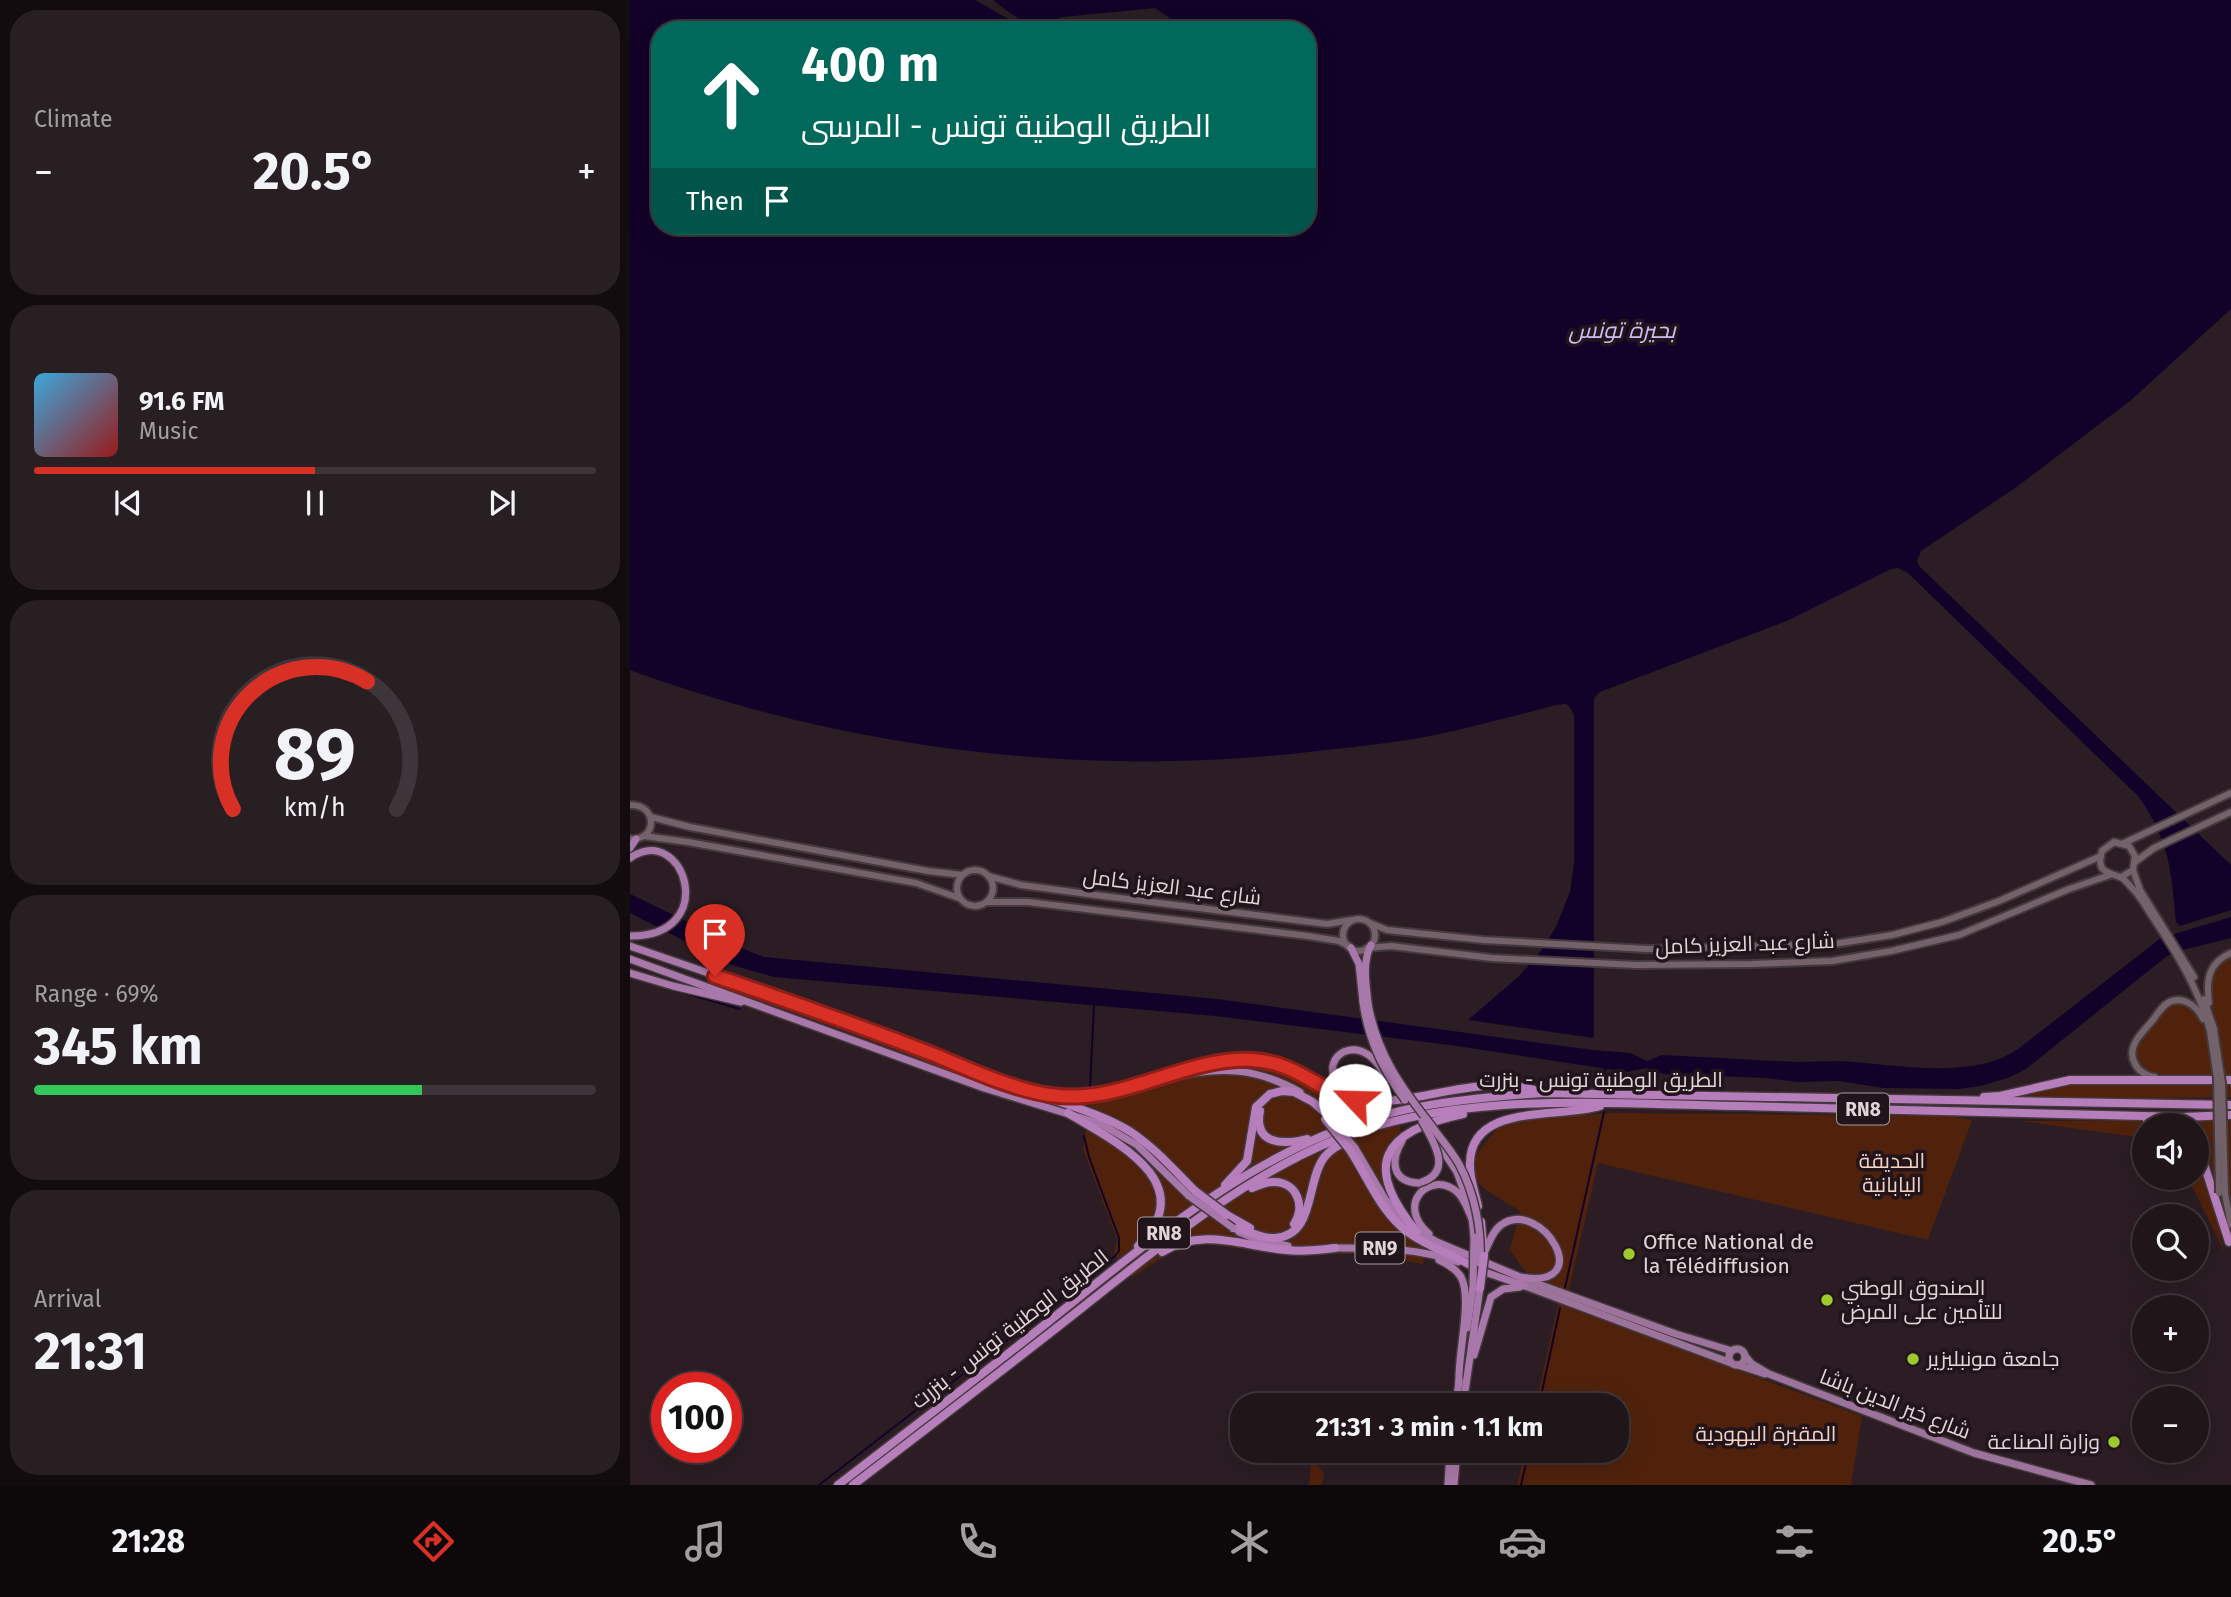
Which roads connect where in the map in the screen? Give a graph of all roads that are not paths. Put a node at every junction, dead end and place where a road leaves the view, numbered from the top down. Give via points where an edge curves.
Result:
1 (2231, 793) edge
2 (630, 805) edge
3 (2231, 812) edge
4 (651, 817) junction
5 (637, 838) edge
6 (2124, 843) junction
7 (630, 848) edge
8 (2101, 856) junction
9 (630, 858) edge
10 (2136, 862) junction
11 (2133, 870) junction
12 (962, 875) junction
13 (2110, 875) junction
14 (988, 876) junction
15 (2121, 877) junction
16 (959, 898) junction
17 (987, 902) junction
18 (1352, 920) junction
19 (1370, 923) junction
20 (2160, 925) junction
21 (630, 936) edge
22 (630, 946) edge
23 (1350, 947) junction
24 (1369, 947) junction
25 (2231, 953) edge
26 (630, 958) edge
27 (2184, 962) junction
28 (630, 973) edge
29 (1365, 1002) junction
30 (761, 1006) junction
31 (2209, 1012) junction
32 (2211, 1029) junction
33 (2181, 1079) junction
34 (2231, 1080) edge
35 (1020, 1087) junction
36 (1130, 1088) junction
37 (1543, 1093) junction
38 (1400, 1094) junction
39 (1355, 1100) junction
40 (1951, 1101) junction
41 (1606, 1104) junction
42 (2231, 1105) edge
43 (1495, 1107) junction
44 (1068, 1113) junction
45 (2120, 1115) junction
46 (2231, 1115) edge
47 (2132, 1117) edge
48 (1327, 1118) junction
49 (1420, 1125) junction
50 (1373, 1128) junction
51 (1324, 1135) junction
52 (1353, 1149) junction
53 (2209, 1180) edge
54 (1192, 1193) junction
55 (2222, 1194) junction
56 (1216, 1195) junction
57 (1230, 1198) junction
58 (1473, 1221) junction
59 (2231, 1225) edge
60 (1233, 1228) junction
61 (1418, 1232) junction
62 (1437, 1242) junction
63 (2230, 1246) edge
64 (1335, 1248) junction
65 (1394, 1249) junction
66 (1484, 1255) junction
67 (1118, 1266) junction
68 (1477, 1269) junction
69 (1126, 1273) junction
70 (1520, 1277) junction
71 (1525, 1286) junction
72 (1477, 1288) junction
73 (1732, 1351) junction
74 (1745, 1356) junction
75 (1735, 1364) junction
76 (1469, 1367) junction
77 (1769, 1374) junction
78 (1459, 1384) junction
79 (1457, 1393) edge
80 (1465, 1393) edge
81 (1451, 1463) edge
82 (1454, 1463) edge
83 (1452, 1469) junction
84 (838, 1485) edge
85 (853, 1485) edge
86 (1447, 1485) edge
87 (1455, 1485) edge
88 (2091, 1485) edge

1 - 6 main road
2 - 4 main road, شارع عبد العزيز كامل via 644,808
3 - 10 main road via 2154,848
4 - 5 main road via 651,826
4 - 12 main road, شارع عبد العزيز كامل
5 - 7 highway
5 - 16 main road, شارع عبد العزيز كامل via 688,842 906,882
6 - 8 main road via 2109,844
6 - 10 main road via 2133,850
8 - 13 main road via 2102,867
8 - 19 main road, شارع عبد العزيز كامل via 1972,911 1892,935 1804,946 1602,947 1387,930
9 - 21 highway via 653,851 674,860 686,885 684,905 674,922 653,935
10 - 11 main road
11 - 15 main road
11 - 20 main road
12 - 14 main road, شارع عبد العزيز كامل via 973,870
12 - 16 main road via 956,886
13 - 15 main road
13 - 24 main road, شارع عبد العزيز كامل via 1959,935 1866,956 1812,962 1600,963
14 - 17 main road via 993,892
14 - 18 main road, شارع عبد العزيز كامل via 1021,885 1327,924
15 - 20 main road
16 - 17 main road, شارع عبد العزيز كامل via 972,906
17 - 23 main road, شارع عبد العزيز كامل via 1028,902 1281,933 1339,941
18 - 19 main road
18 - 23 main road via 1343,932
19 - 24 main road via 1375,936
20 - 27 main road
22 - 35 highway, RN9
23 - 24 main road
23 - 29 highway via 1359,964
24 - 29 highway
25 - 31 main road via 2210,972
26 - 30 highway, RN9
27 - 31 main road
27 - 32 main road
28 - 30 highway
29 - 38 highway, bridge via 1377,1055
29 - 72 highway, bridge via 1388,1065 1465,1175 1479,1229
30 - 44 highway, RN9 via 984,1088
31 - 32 main road
32 - 33 main road via 2191,1004 2172,1001 2135,1042 2133,1059 2139,1070 2151,1077
32 - 55 main road, bridge
33 - 34 highway
33 - 40 highway via 2070,1080 2000,1096
35 - 36 highway, RN9 via 1071,1097
35 - 54 highway, RN9 via 1093,1113 1130,1132 1156,1152
36 - 39 highway via 1207,1064 1253,1060 1292,1068
36 - 48 highway, RN9 via 1203,1071 1248,1072 1302,1093
37 - 39 highway via 1508,1086
37 - 40 highway, الطريق الوطنية تونس - بنزرت / RN8
37 - 51 highway, الطريق الوطنية تونس - بنزرت / RN8 via 1429,1104
38 - 39 highway, bridge via 1373,1059 1350,1050 1337,1058 1332,1072 1339,1088
38 - 49 highway, bridge
40 - 42 highway, الطريق الوطنية تونس - بنزرت / RN8
41 - 43 highway, الطريق الوطنية تونس - بنزرت / RN8
41 - 45 highway, الطريق الوطنية تونس - بنزرت / RN8
41 - 66 highway via 1507,1119 1479,1136 1469,1165
43 - 49 highway
43 - 50 highway, الطريق الوطنية تونس - بنزرت / RN8 via 1430,1114
44 - 54 highway, RN9 via 1108,1127 1137,1145
44 - 67 highway, RN9 via 1131,1151 1157,1185 1161,1202 1157,1221
45 - 46 highway, الطريق الوطنية تونس - بنزرت / RN8
45 - 47 highway
48 - 51 highway, RN9 via 1302,1100 1282,1095 1265,1103 1259,1113 1262,1131 1278,1143
48 - 52 highway, RN9, bridge
48 - 56 highway, RN9 via 1294,1092 1275,1091 1264,1097 1256,1107 1247,1161
49 - 49 highway, bridge via 1437,1150 1439,1165 1432,1177 1419,1182 1406,1180 1394,1163 1402,1142
49 - 58 highway, bridge via 1457,1172
49 - 61 highway via 1391,1150 1385,1176 1392,1199
50 - 57 highway, الطريق الوطنية تونس - بنزرت / RN8 via 1337,1139
50 - 60 highway, RN9 via 1322,1160 1304,1217 1290,1233 1272,1238
51 - 56 highway, الطريق الوطنية تونس - بنزرت / RN8
52 - 61 highway, RN9 via 1392,1210
52 - 68 highway, RN9 via 1396,1223
53 - 63 highway
54 - 57 highway, RN9, bridge via 1227,1215 1273,1234 1290,1227 1300,1213 1295,1192 1279,1182
54 - 60 highway, RN9, bridge
55 - 59 main road
55 - 63 main road
56 - 67 highway, الطريق الوطنية تونس - بنزرت / RN8
57 - 69 highway, الطريق الوطنية تونس - بنزرت / RN8
58 - 62 highway via 1462,1198 1450,1187 1437,1185 1422,1192 1414,1205 1415,1218
58 - 72 highway, bridge
60 - 64 highway, RN9 via 1269,1243
61 - 62 highway, RN9
62 - 70 highway, RN9
64 - 65 highway, RN9
64 - 69 highway via 1286,1250 1202,1238 1181,1242
65 - 68 highway, RN9 via 1436,1255
65 - 78 highway via 1444,1262 1463,1281
66 - 70 highway via 1502,1224 1520,1220 1537,1227 1555,1243 1560,1260 1547,1277
66 - 72 highway, bridge
67 - 84 highway, الطريق الوطنية تونس - بنزرت / RN8
68 - 71 highway, RN9
69 - 85 highway, الطريق الوطنية تونس - بنزرت / RN8
70 - 73 main road
71 - 75 main road, شارع خير الدين باشا
71 - 76 highway via 1503,1289 1491,1297
72 - 76 highway
72 - 78 highway
73 - 74 main road via 1740,1350
73 - 75 main road via 1729,1356
74 - 75 main road
74 - 77 main road, شارع خير الدين باشا
75 - 77 main road, شارع خير الدين باشا
76 - 80 highway
77 - 88 main road, شارع خير الدين باشا via 1975,1453
78 - 79 highway
81 - 83 highway
82 - 83 highway
83 - 86 highway
83 - 87 highway

